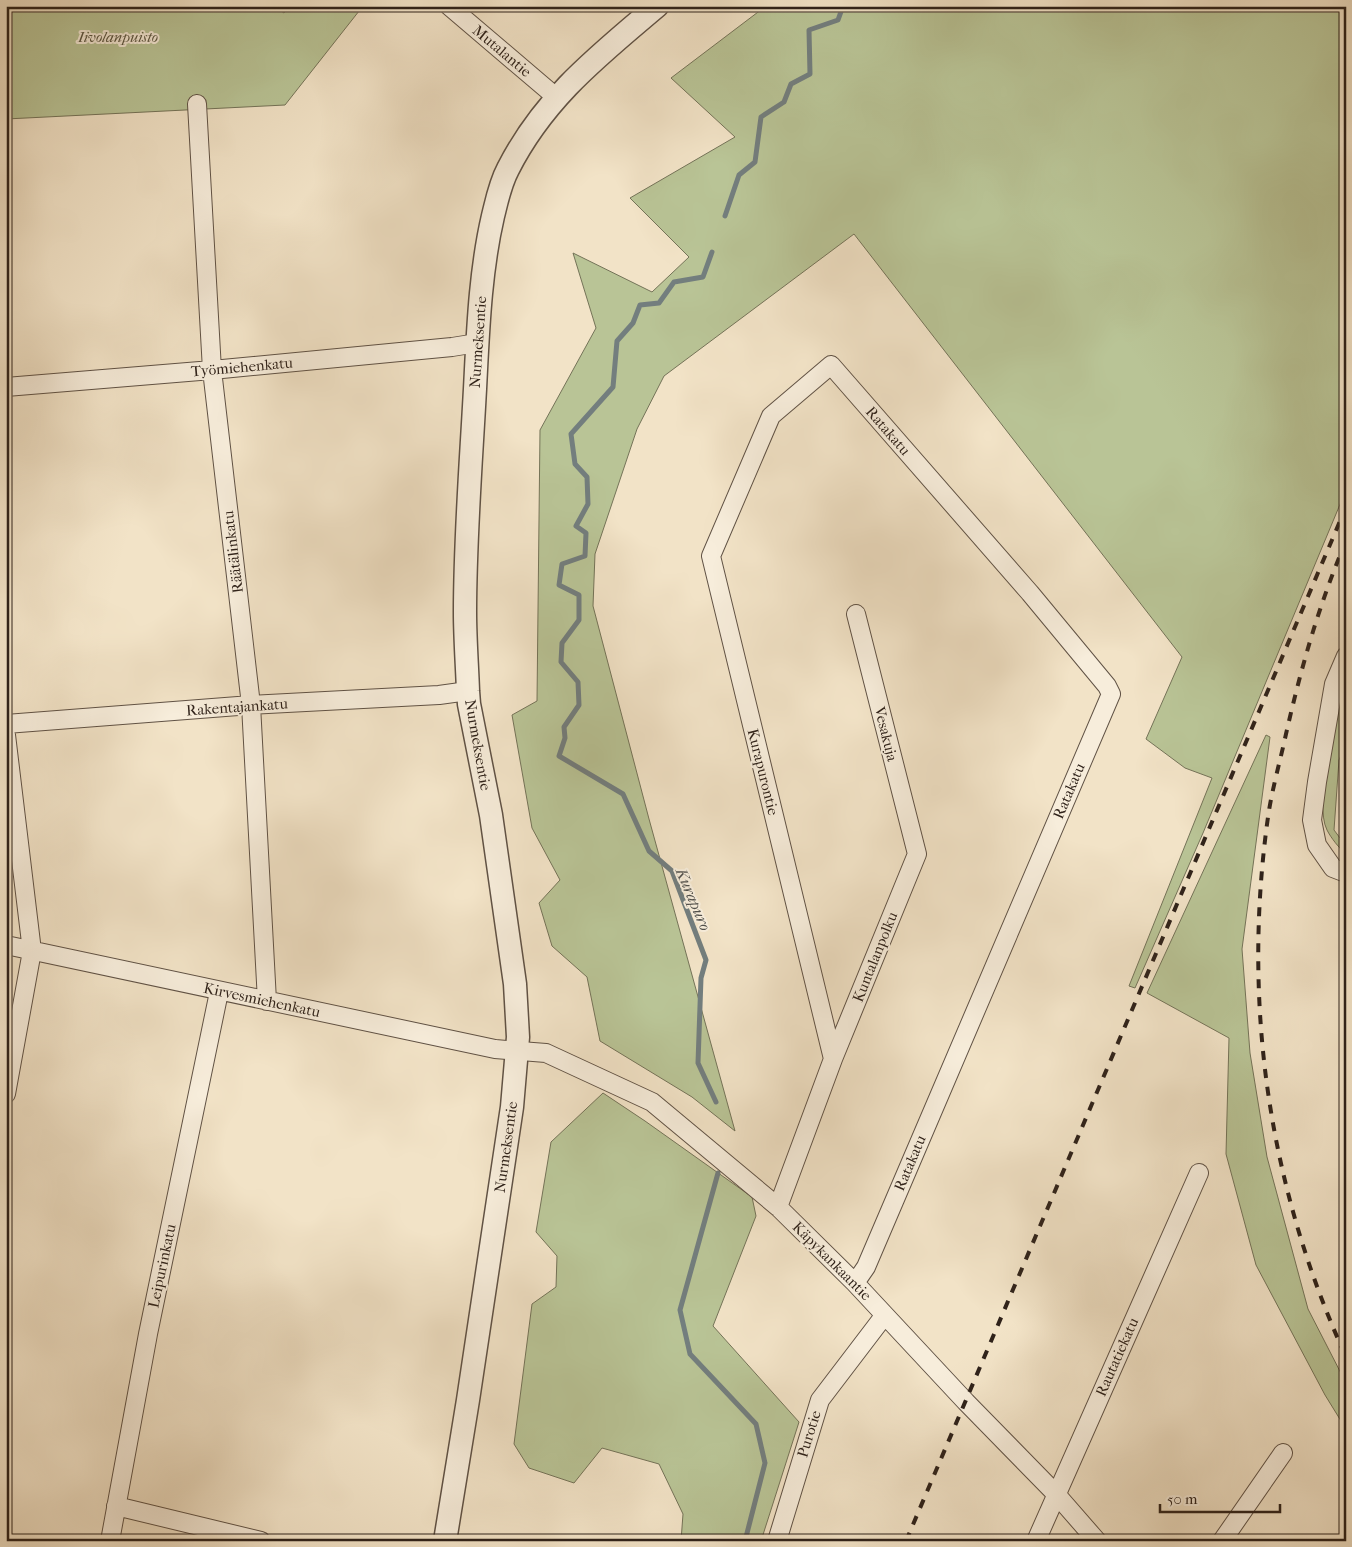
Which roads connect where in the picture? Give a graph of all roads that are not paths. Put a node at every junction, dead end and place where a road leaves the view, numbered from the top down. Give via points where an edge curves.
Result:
1 (449, 6) edge
2 (657, 6) edge
3 (556, 97) junction
4 (197, 104) dead end
5 (476, 343) junction
6 (831, 365) joint
7 (212, 370) junction
8 (6, 387) edge
9 (856, 614) dead end
10 (1346, 656) edge
11 (468, 691) junction
12 (251, 705) junction
13 (6, 724) edge
14 (6, 735) edge
15 (917, 854) joint
16 (1346, 873) edge
17 (6, 945) edge
18 (32, 951) junction
19 (219, 992) junction
20 (267, 1001) junction
21 (517, 1052) junction
22 (833, 1059) junction
23 (6, 1094) edge
24 (1199, 1173) dead end
25 (778, 1207) junction
26 (855, 1283) junction
27 (884, 1316) junction
28 (1283, 1453) dead end
29 (1056, 1494) junction
30 (116, 1506) junction
31 (110, 1541) edge
32 (261, 1541) edge
33 (445, 1541) edge
34 (777, 1541) edge
35 (1036, 1541) edge
36 (1098, 1541) edge
37 (1222, 1541) edge

1 - 3 street, Mutalantie
2 - 3 street, Nurmeksentie
3 - 5 street, Nurmeksentie via 522,144 499,193 486,246
4 - 7 street, Räätälinkatu
5 - 7 street, Työmiehenkatu
5 - 11 street, Nurmeksentie via 465,612
6 - 22 street, Kurapurontie via 771,416 711,556
6 - 26 street, Ratakatu via 1030,593 1111,694 866,1267
7 - 8 street, Työmiehenkatu
7 - 12 street, Räätälinkatu
9 - 15 street, Vesakuja
10 - 16 street via 1334,684 1312,820 1317,845 1333,868
11 - 12 street, Rakentajankatu
11 - 21 street, Nurmeksentie via 491,815 515,984
12 - 13 street, Rakentajankatu
12 - 20 street, Räätälinkatu
14 - 18 street
15 - 22 street, Kuntalanpolku
17 - 18 street, Kirvesmiehenkatu
18 - 19 street, Kirvesmiehenkatu
18 - 23 street
19 - 20 street, Kirvesmiehenkatu
19 - 30 street, Leipurinkatu
20 - 21 street, Kirvesmiehenkatu
21 - 25 street, Käpykankaantie via 546,1053 652,1102
21 - 33 street, Nurmeksentie via 501,1184
22 - 25 street
24 - 29 street, Rautatiekatu
25 - 26 street, Käpykankaantie
26 - 27 street, Käpykankaantie
27 - 29 street, Käpykankaantie
27 - 34 street, Purotie via 820,1400
28 - 37 street
29 - 35 street, Rautatiekatu
29 - 36 street, Käpykankaantie
30 - 31 street, Leipurinkatu
30 - 32 street

